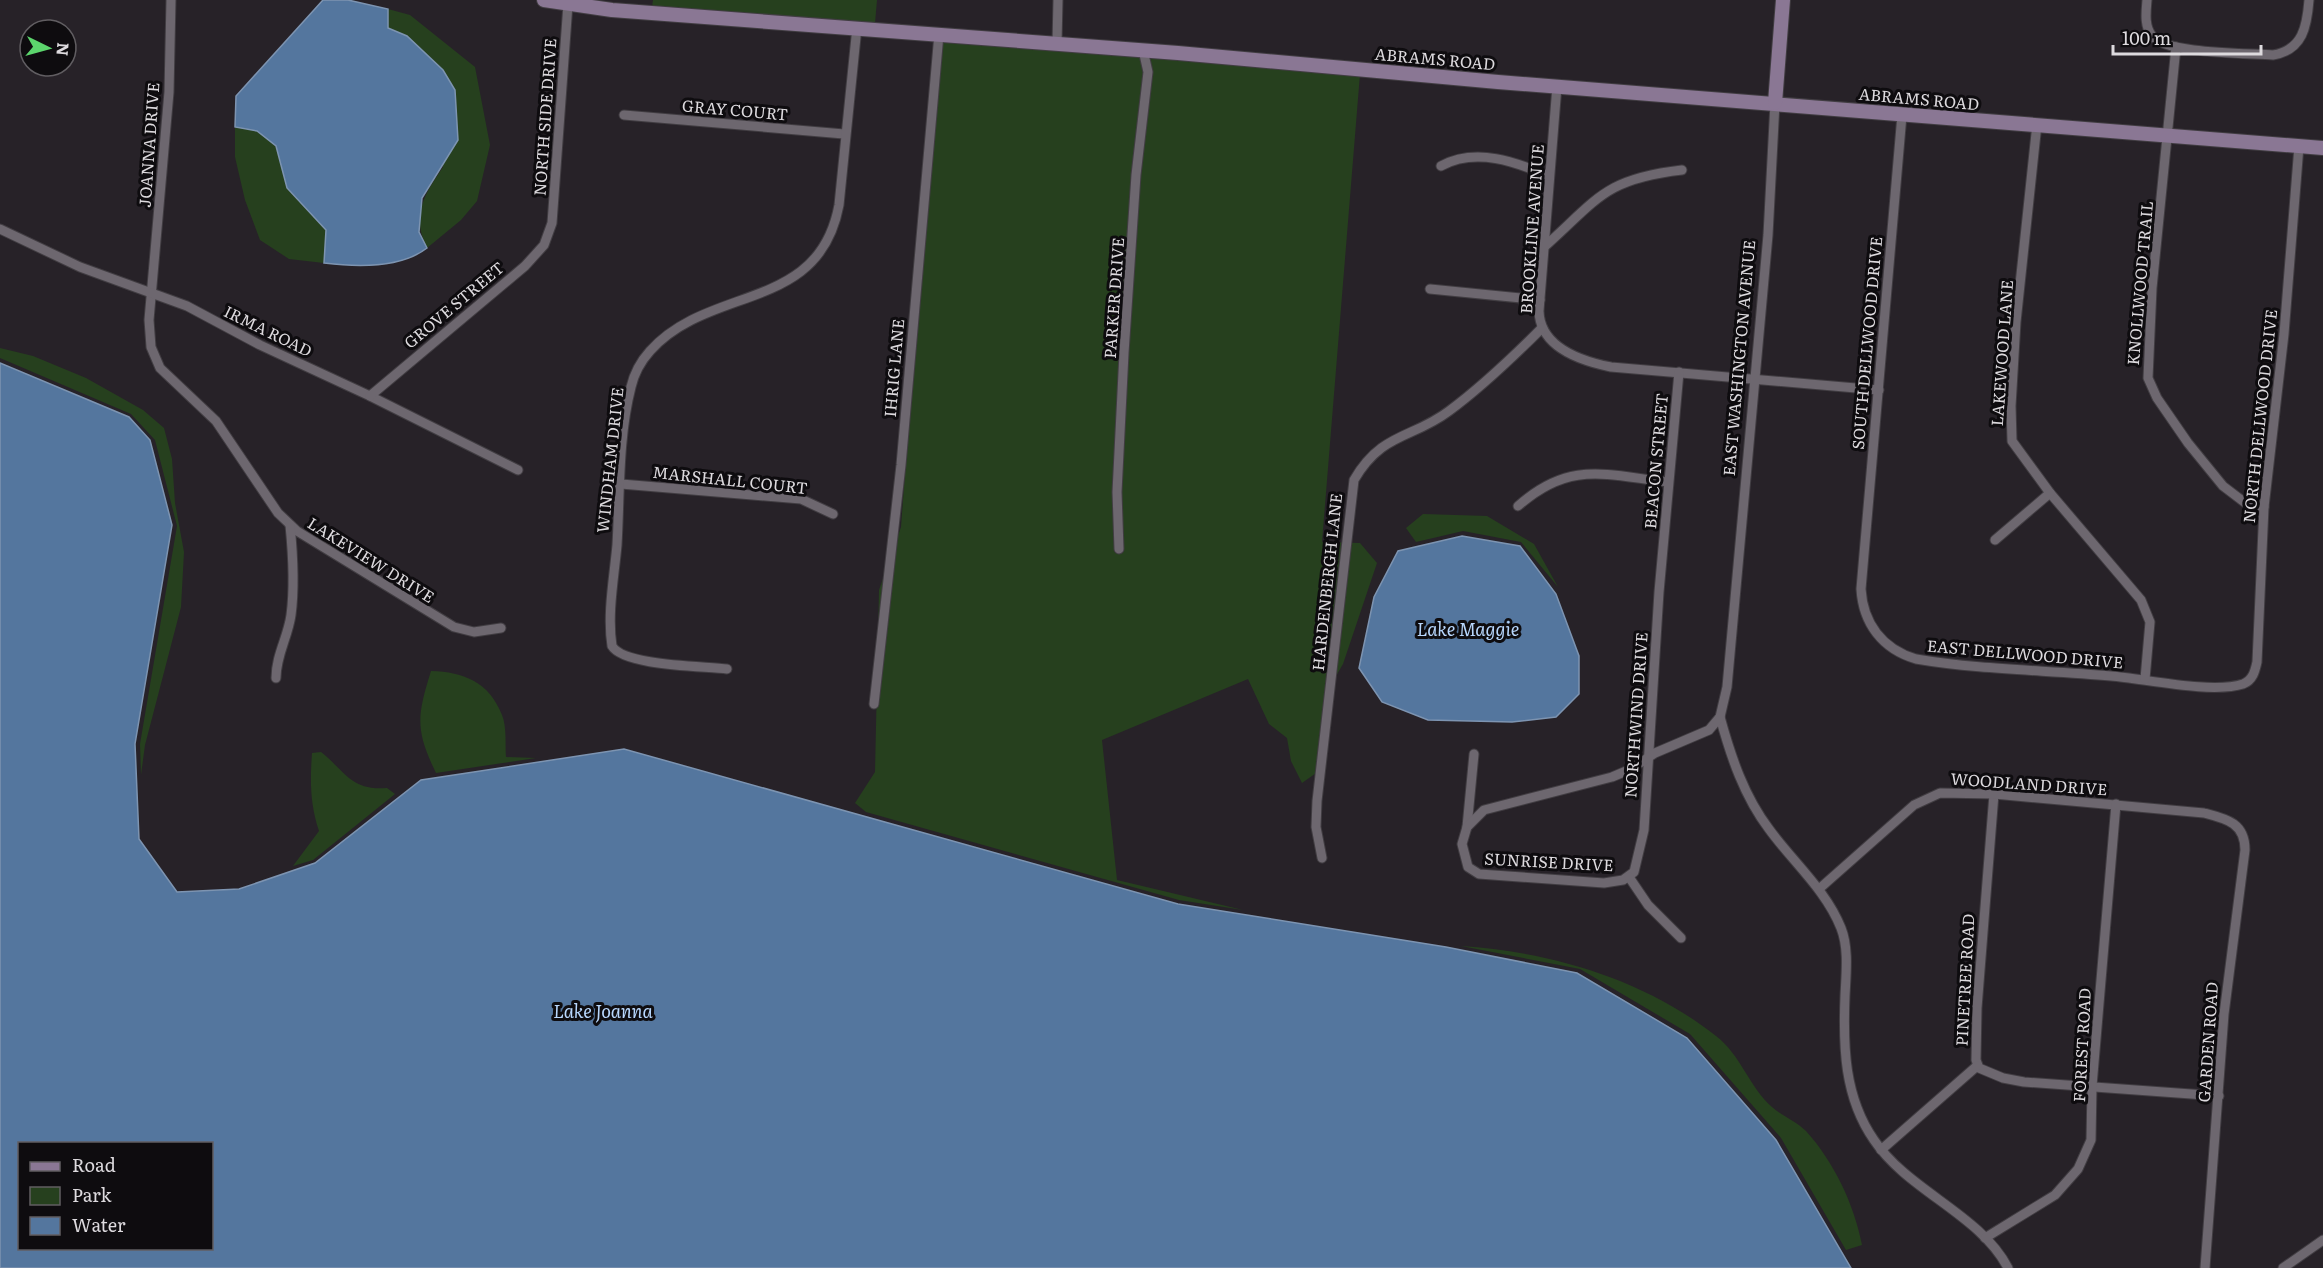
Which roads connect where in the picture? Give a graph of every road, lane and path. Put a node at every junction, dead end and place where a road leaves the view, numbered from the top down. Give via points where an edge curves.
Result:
1 (171, 0) edge
2 (544, 0) edge
3 (1058, 0) edge
4 (1783, 0) edge
5 (2147, 0) edge
6 (2309, 0) edge
7 (568, 4) junction
8 (857, 27) junction
9 (939, 34) junction
10 (1057, 43) junction
11 (2176, 47) junction
12 (1143, 50) junction
13 (1557, 86) junction
14 (1775, 103) junction
15 (1902, 115) junction
16 (624, 116) dead end
17 (2037, 124) junction
18 (844, 134) junction
19 (2167, 135) junction
20 (2299, 147) junction
21 (2323, 148) edge
22 (1441, 166) dead end
23 (1682, 170) dead end
24 (1549, 176) junction
25 (0, 229) edge
26 (550, 232) joint
27 (1543, 248) junction
28 (1430, 289) dead end
29 (153, 293) junction
30 (1540, 300) junction
31 (1542, 328) junction
32 (1678, 372) junction
33 (1755, 379) junction
34 (1879, 390) junction
35 (370, 396) junction
36 (518, 470) dead end
37 (1668, 482) junction
38 (621, 484) junction
39 (2050, 493) junction
40 (1518, 506) dead end
41 (2264, 507) junction
42 (833, 514) dead end
43 (290, 525) junction
44 (1995, 540) dead end
45 (1119, 549) dead end
46 (1663, 552) joint
47 (1863, 573) joint
48 (501, 628) dead end
49 (727, 669) dead end
50 (276, 678) dead end
51 (2145, 680) junction
52 (2244, 684) joint
53 (874, 704) dead end
54 (1720, 717) junction
55 (1473, 754) dead end
56 (1647, 757) junction
57 (1994, 794) junction
58 (2116, 804) junction
59 (2234, 823) joint
60 (1467, 827) junction
61 (1322, 858) dead end
62 (1629, 877) junction
63 (1819, 889) junction
64 (1681, 938) dead end
65 (1977, 1066) junction
66 (2092, 1086) junction
67 (2219, 1096) junction
68 (1881, 1150) junction
69 (1985, 1238) junction
70 (2323, 1240) edge
71 (2008, 1268) edge
72 (2205, 1268) edge
73 (2283, 1268) edge

1 - 29 street, JOANNA DRIVE via 169,92
2 - 7 street, ABRAMS ROAD
3 - 10 street
4 - 14 street, EAST WASHINGTON AVENUE
5 - 11 street via 2150,34
6 - 11 street via 2302,38 2282,54
7 - 8 street, ABRAMS ROAD
7 - 26 street, NORTH SIDE DRIVE
8 - 9 street, ABRAMS ROAD
8 - 18 street, WINDHAM DRIVE
9 - 10 street, ABRAMS ROAD
9 - 53 street, IHRIG LANE via 901,465
10 - 12 street, ABRAMS ROAD
11 - 19 street, KNOLLWOOD TRAIL
12 - 13 street, ABRAMS ROAD
12 - 45 street, PARKER DRIVE via 1148,72 1136,175 1119,438
13 - 14 street, ABRAMS ROAD
13 - 24 street, BROOKLINE AVENUE
14 - 15 street, ABRAMS ROAD
14 - 33 street, EAST WASHINGTON AVENUE
15 - 17 street, ABRAMS ROAD
15 - 34 street, SOUTH DELLWOOD DRIVE
16 - 18 street, GRAY COURT
17 - 19 street, ABRAMS ROAD
17 - 39 street, LAKEWOOD LANE via 2016,322 2011,431 2016,448
18 - 38 street, WINDHAM DRIVE via 836,222 814,261 788,282 674,330 642,361 629,394
19 - 20 street, ABRAMS ROAD
19 - 41 street, KNOLLWOOD TRAIL via 2152,288 2148,378 2188,443 2223,486 2244,502
20 - 21 street, ABRAMS ROAD
20 - 41 street, NORTH DELLWOOD DRIVE via 2284,334
22 - 24 street via 1455,159 1481,157
23 - 27 street via 1617,184 1595,198
24 - 27 street, BROOKLINE AVENUE
25 - 29 street, IRMA ROAD via 80,267
26 - 35 street, GROVE STREET via 525,266
27 - 30 street, BROOKLINE AVENUE
28 - 30 street
29 - 35 street, IRMA ROAD
29 - 43 street, LAKEVIEW DRIVE via 149,335 160,368 216,421 268,500
30 - 31 street, BROOKLINE AVENUE
31 - 32 street, BROOKLINE AVENUE via 1564,350 1592,363
31 - 61 street, HARDENBERGH LANE via 1449,411 1378,449 1354,480 1319,777 1316,827
32 - 33 street, BROOKLINE AVENUE
32 - 37 street, BEACON STREET
33 - 34 street, BROOKLINE AVENUE
33 - 54 street, EAST WASHINGTON AVENUE via 1727,687
34 - 47 street, SOUTH DELLWOOD DRIVE
35 - 36 street, IRMA ROAD
37 - 40 street via 1577,475 1548,483
37 - 46 street, BEACON STREET
38 - 42 street, MARSHALL COURT via 801,499
38 - 49 street, WINDHAM DRIVE via 612,647 633,659
39 - 44 street
39 - 51 street, LAKEWOOD LANE via 2141,600 2150,622
41 - 52 street, NORTH DELLWOOD DRIVE via 2257,662 2252,678
43 - 48 street, LAKEVIEW DRIVE via 454,627 474,632
43 - 50 street via 292,614 277,658
46 - 56 street, NORTHWIND DRIVE
47 - 51 street, EAST DELLWOOD DRIVE via 1865,614 1881,640 1903,655 1947,664
51 - 52 street, EAST DELLWOOD DRIVE via 2215,687
54 - 56 street via 1709,730
54 - 63 street via 1736,769 1752,803 1786,853
55 - 60 street
56 - 60 street via 1612,777 1484,810
56 - 62 street, NORTHWIND DRIVE via 1643,837 1636,869
57 - 58 street, WOODLAND DRIVE
57 - 63 street, WOODLAND DRIVE via 1955,792 1930,796 1897,819
57 - 65 street, PINETREE ROAD via 1977,1008
58 - 59 street, WOODLAND DRIVE via 2204,813
58 - 66 street, FOREST ROAD
59 - 67 street, GARDEN ROAD via 2244,834 2245,850 2230,956
60 - 62 street, SUNRISE DRIVE via 1462,844 1464,859 1479,874 1604,883
62 - 64 street, SUNRISE DRIVE via 1648,904
63 - 68 street via 1840,927 1844,944 1844,1058 1848,1079 1865,1125
65 - 66 street, PINETREE ROAD via 2003,1078
65 - 68 street
66 - 67 street, PINETREE ROAD
66 - 69 street, FOREST ROAD via 2091,1140 2078,1169 2055,1195
67 - 72 street, GARDEN ROAD
68 - 69 street
69 - 71 street
70 - 73 street

